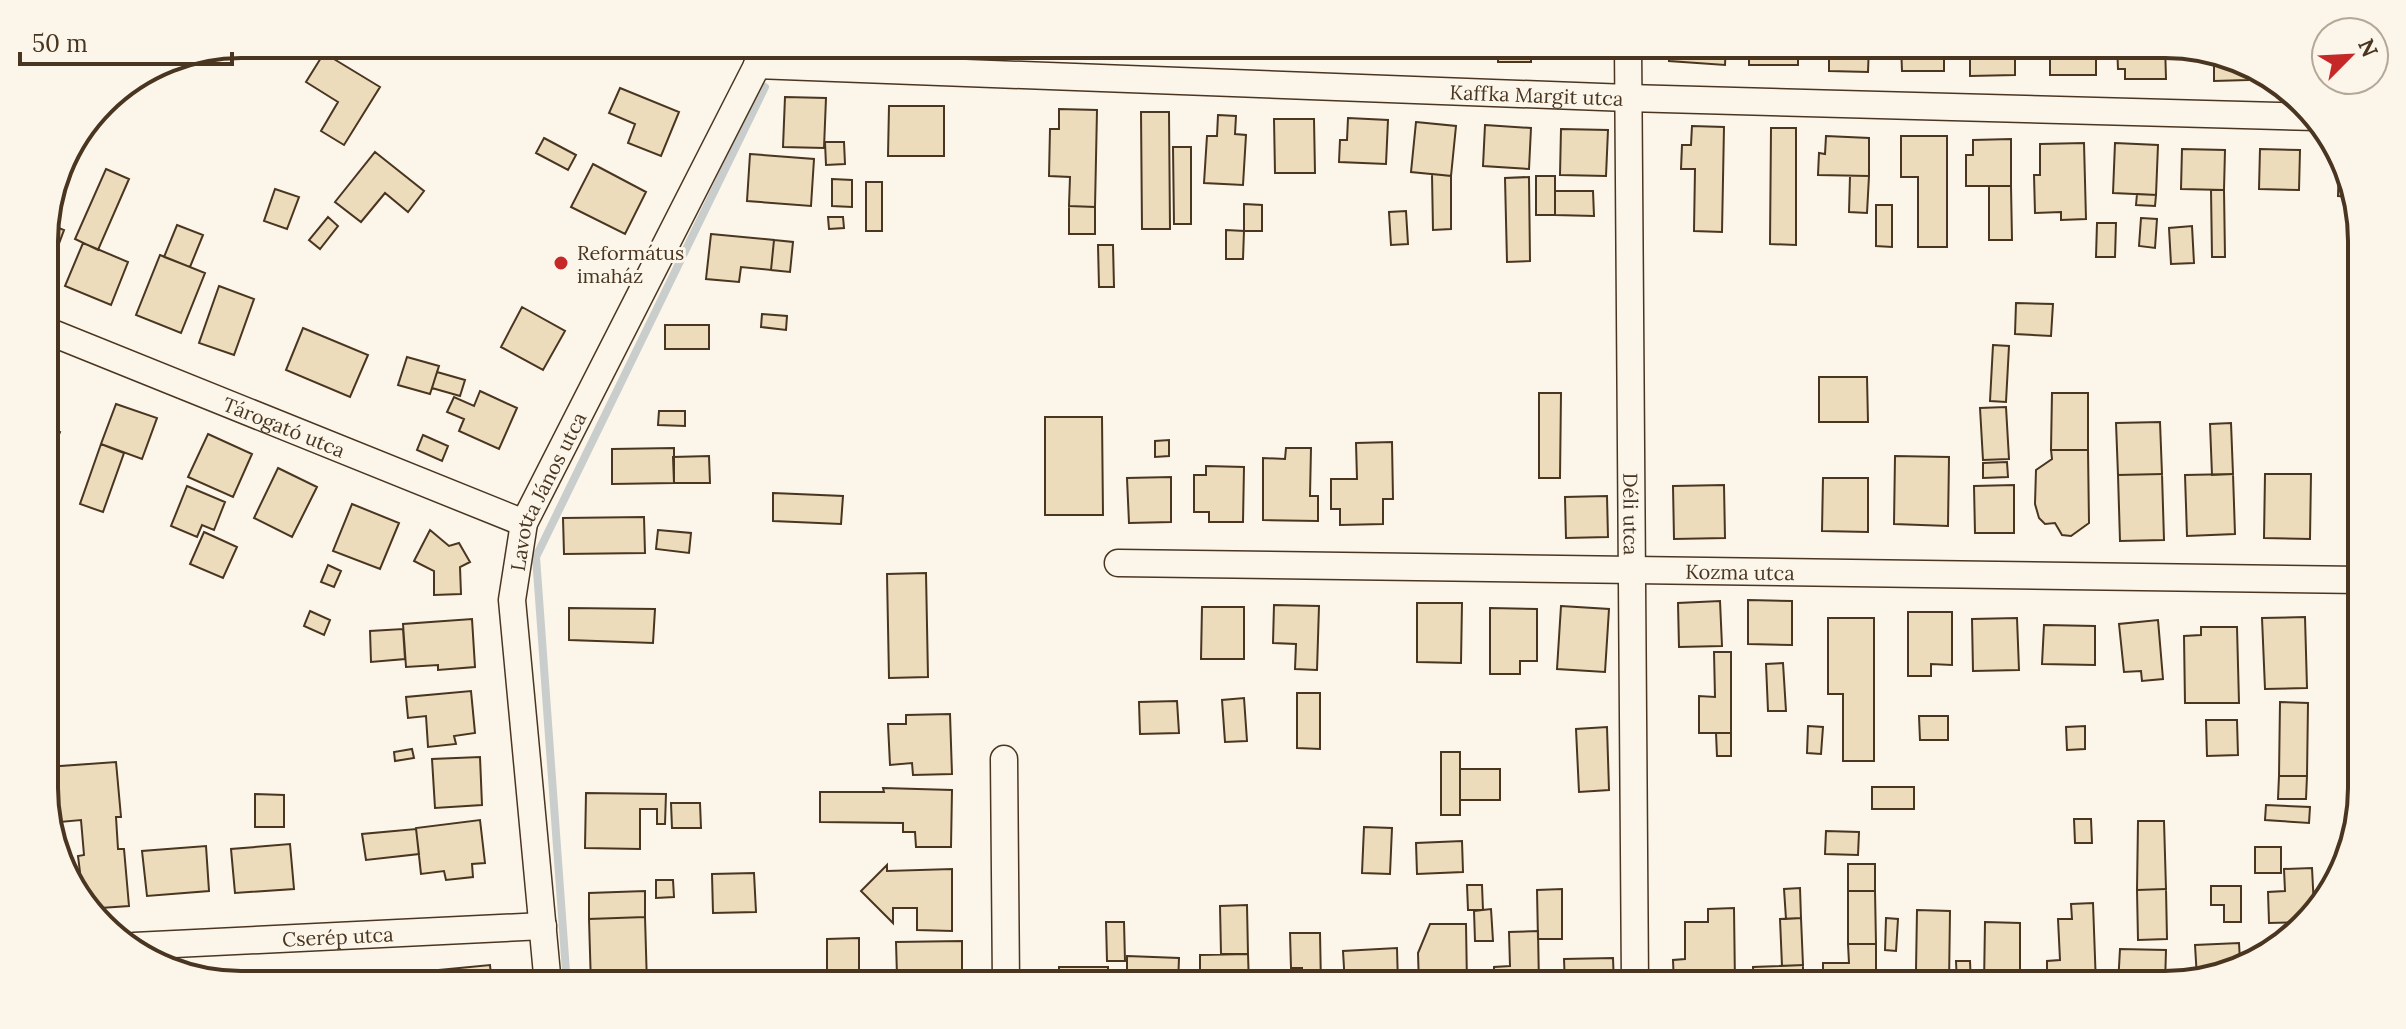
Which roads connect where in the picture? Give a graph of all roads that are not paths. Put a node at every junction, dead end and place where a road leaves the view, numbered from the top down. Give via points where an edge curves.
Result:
1 (761, 58) edge
2 (842, 58) edge
3 (1628, 58) edge
4 (1628, 98) junction
5 (2300, 117) edge
6 (58, 335) edge
7 (524, 523) junction
8 (1118, 563) dead end
9 (1632, 572) junction
10 (2348, 580) edge
11 (1004, 759) dead end
12 (543, 926) junction
13 (147, 945) edge
14 (547, 971) edge
15 (1006, 971) edge
16 (1635, 971) edge

1 - 7 street, Lavotta János utca
2 - 4 street, Kaffka Margit utca
3 - 4 street, Déli utca
4 - 5 street, Kaffka Margit utca
4 - 9 street, Déli utca
6 - 7 street, Tárogató utca
7 - 12 street, Lavotta János utca via 512,600
8 - 9 street, Kozma utca
9 - 10 street, Kozma utca
9 - 16 street, Déli utca
11 - 15 street
12 - 13 street, Cserép utca
12 - 14 street, Lavotta János utca

